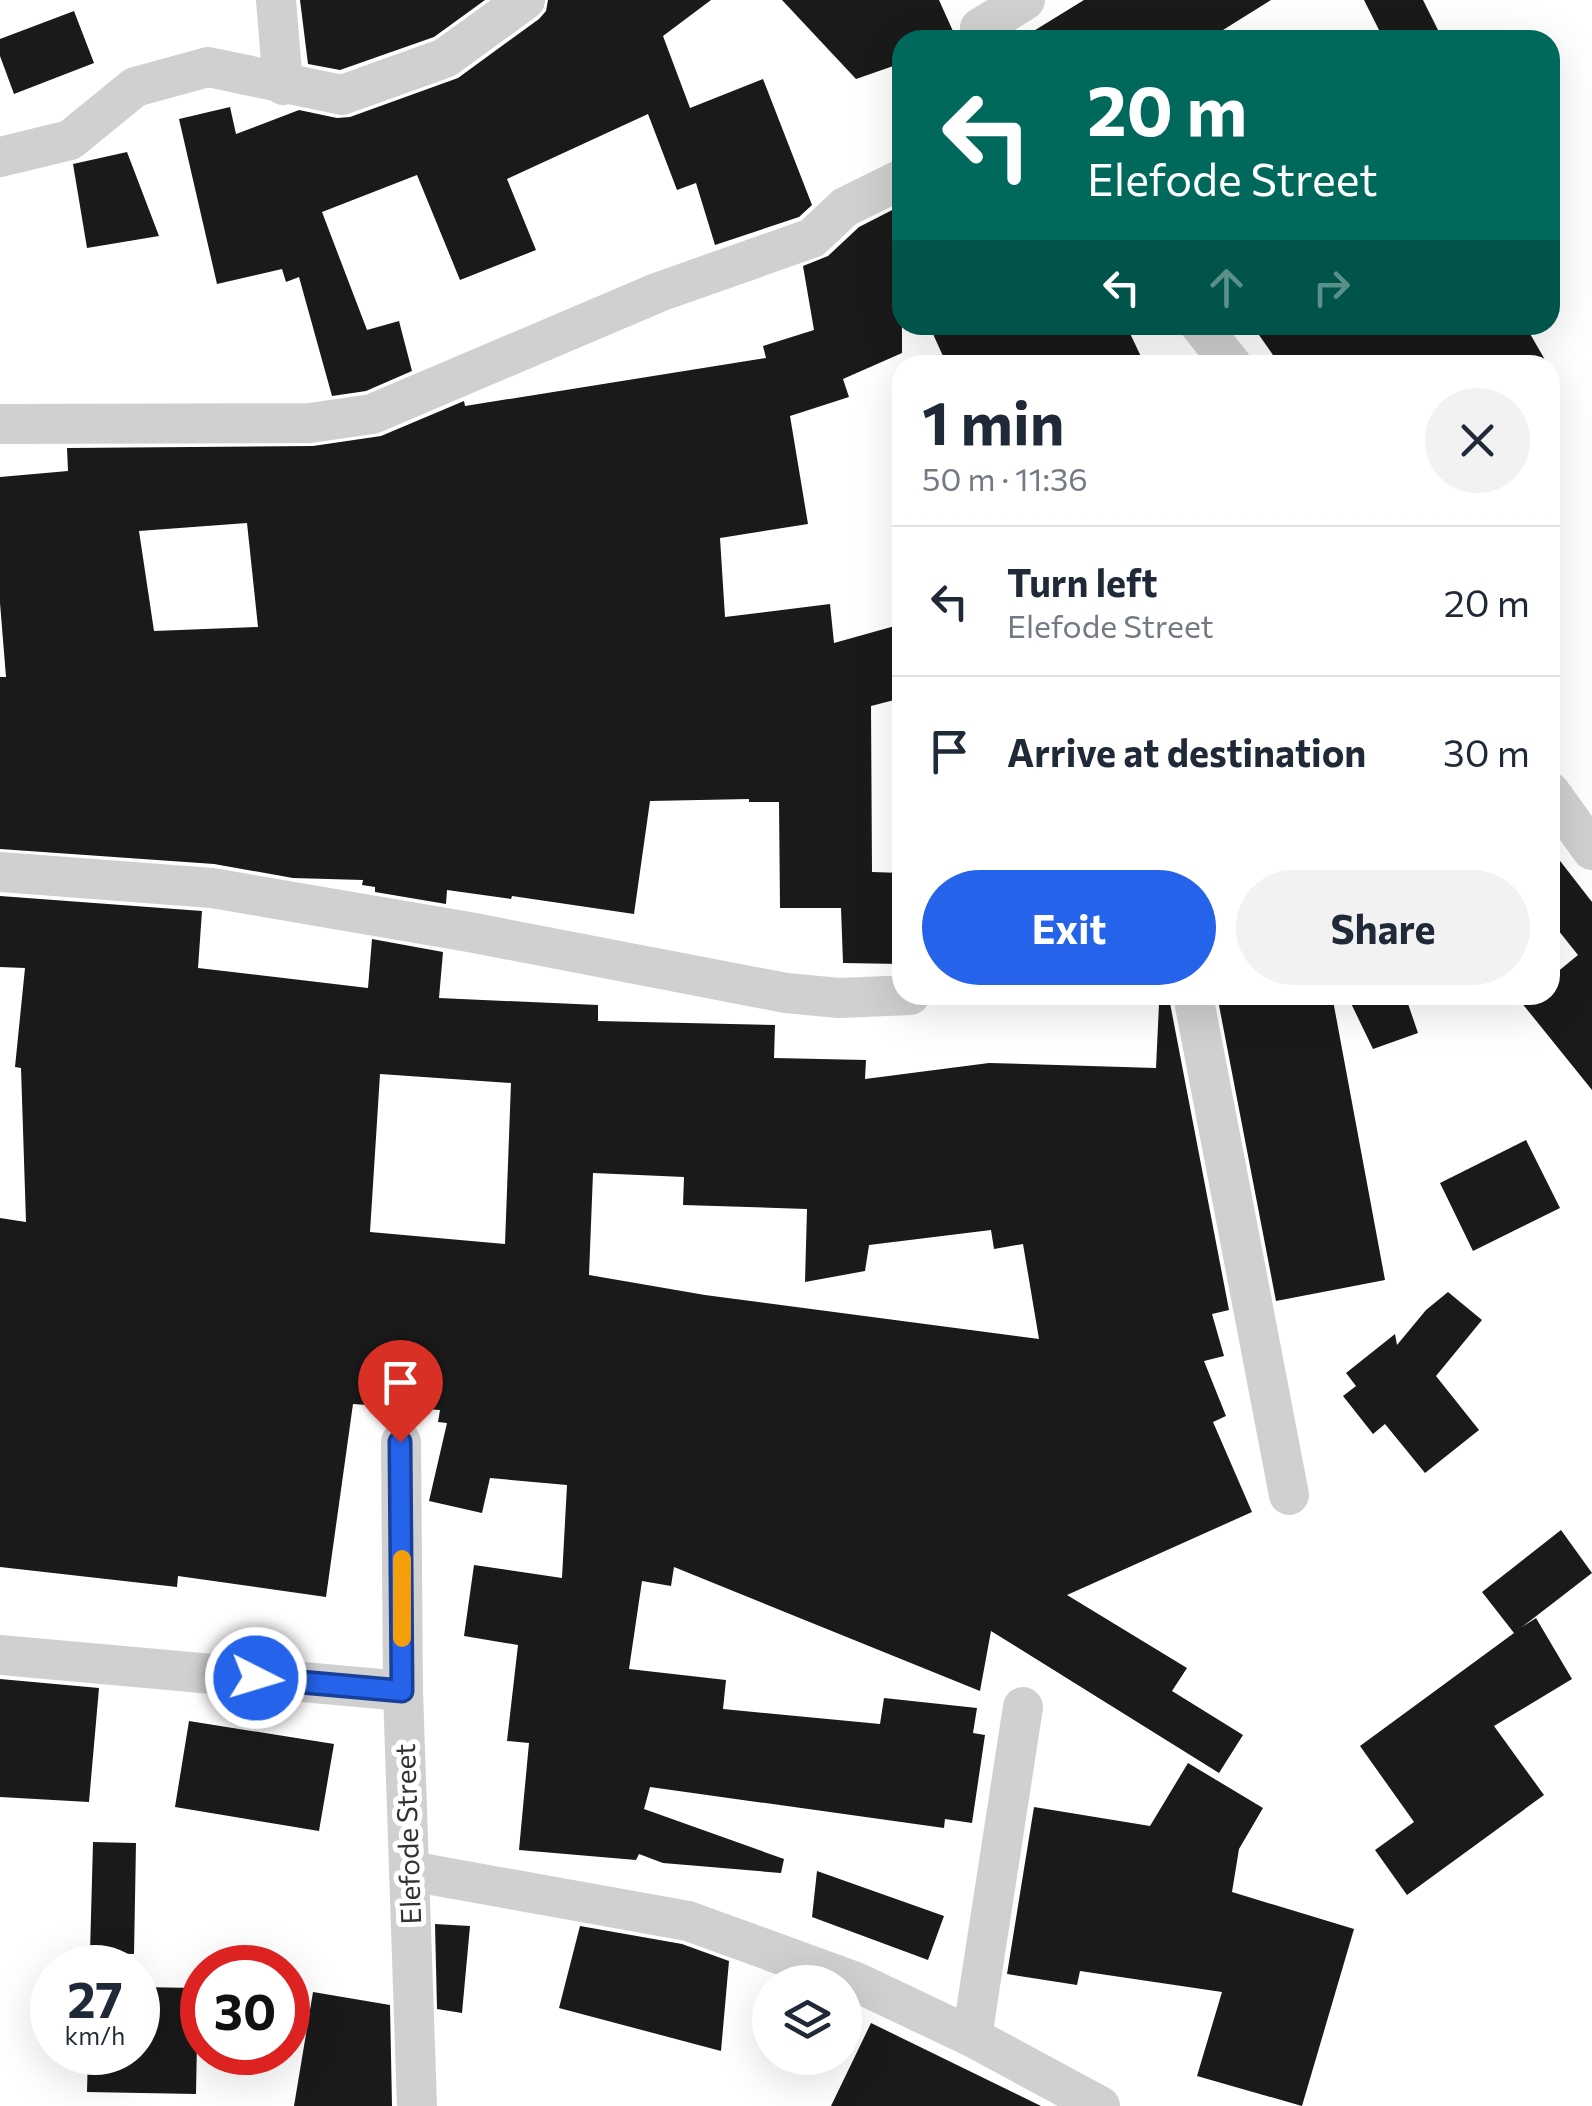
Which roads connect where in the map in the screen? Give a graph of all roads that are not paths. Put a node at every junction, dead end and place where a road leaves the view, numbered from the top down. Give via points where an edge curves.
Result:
1 (276, 0) edge
2 (525, 0) edge
3 (1025, 0) edge
4 (976, 23) edge
5 (284, 85) junction
6 (0, 158) edge
7 (892, 185) edge
8 (1208, 335) edge
9 (1224, 355) edge
10 (0, 424) edge
11 (1560, 806) edge
12 (1592, 850) edge
13 (0, 872) edge
14 (892, 996) edge
15 (1195, 1005) edge
16 (400, 1442) dead end
17 (1289, 1495) dead end
18 (0, 1656) edge
19 (402, 1691) junction
20 (1023, 1707) dead end
21 (410, 1870) junction
22 (972, 2037) junction
23 (417, 2106) edge
24 (1100, 2106) edge

1 - 5 street
2 - 5 street via 445,58 342,94
3 - 4 street
5 - 6 street via 208,67 134,88 70,140
7 - 10 street via 845,207 812,238 659,292 372,414 310,423
8 - 9 street
11 - 12 street
13 - 14 street via 212,888 786,994
15 - 17 street
16 - 19 street, Elefode Street
18 - 19 street
19 - 21 street, Elefode Street
20 - 22 street
21 - 22 street via 688,1920 856,1982
21 - 23 street, Elefode Street
22 - 24 street

